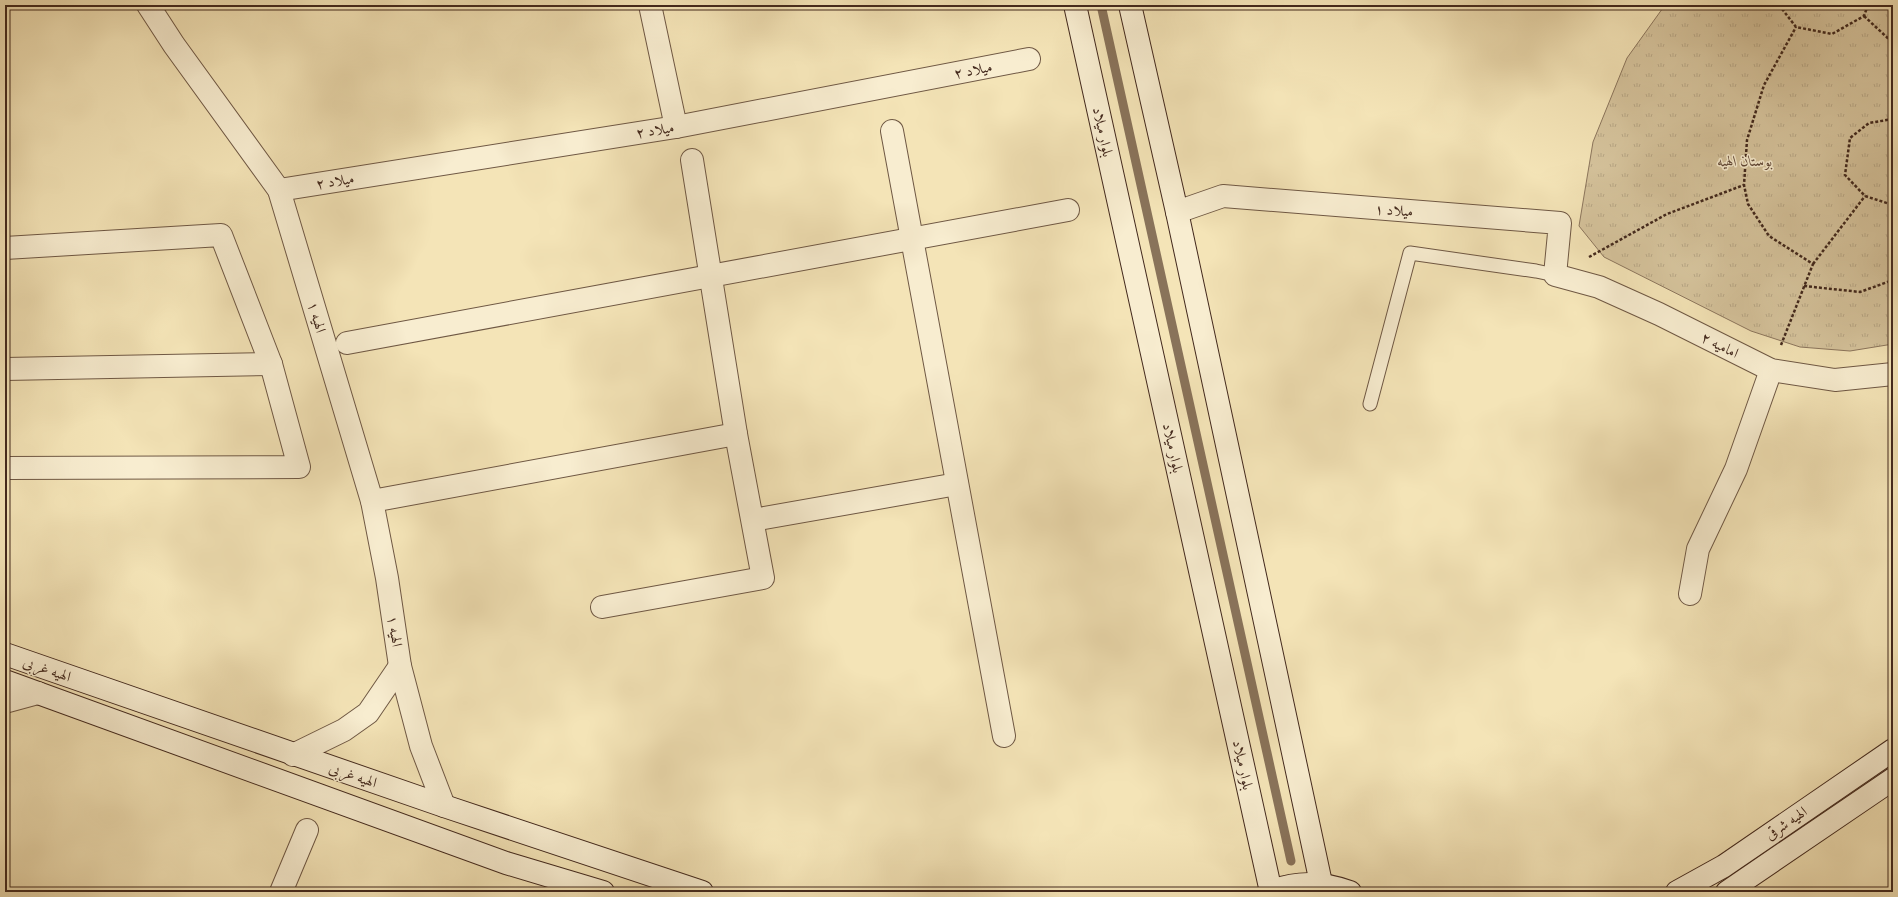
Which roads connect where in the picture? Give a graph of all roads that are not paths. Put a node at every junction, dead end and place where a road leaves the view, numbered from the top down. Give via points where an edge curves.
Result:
1 (148, 5) edge
2 (650, 5) edge
3 (1075, 5) edge
4 (1130, 5) edge
5 (1029, 59) dead end
6 (676, 127) junction
7 (892, 131) dead end
8 (692, 160) dead end
9 (279, 190) junction
10 (1068, 210) dead end
11 (1176, 212) junction
12 (912, 239) junction
13 (5, 248) edge
14 (1554, 275) junction
15 (711, 276) junction
16 (347, 343) dead end
17 (271, 364) junction
18 (5, 369) edge
19 (1771, 370) junction
20 (1893, 374) edge
21 (1370, 404) dead end
22 (736, 434) junction
23 (5, 468) edge
24 (957, 484) junction
25 (372, 500) junction
26 (753, 520) junction
27 (1690, 594) dead end
28 (602, 607) dead end
29 (5, 654) edge
30 (400, 666) junction
31 (5, 681) edge
32 (38, 693) junction
33 (5, 702) edge
34 (1004, 736) dead end
35 (1893, 750) edge
36 (293, 755) junction
37 (1893, 779) edge
38 (444, 806) junction
39 (307, 830) dead end
40 (1321, 884) junction
41 (281, 892) edge
42 (603, 892) edge
43 (702, 892) edge
44 (1270, 892) edge
45 (1350, 892) edge
46 (1677, 892) edge
47 (1727, 892) edge

1 - 9 street, الهیه ۱
2 - 6 street
3 - 44 street, بلوار میلاد
4 - 11 street
5 - 6 street, میلاد ۲
6 - 9 street, میلاد ۲
7 - 12 street
8 - 15 street
9 - 25 street, الهیه ۱
10 - 12 street
11 - 14 street, میلاد ۱ via 1223,196 1560,222
11 - 40 street
12 - 15 street
12 - 24 street
13 - 17 street via 221,235
14 - 19 street, امامیه ۲ via 1599,287
14 - 21 lane via 1536,270 1410,253
15 - 16 street
15 - 22 street
17 - 18 street
17 - 23 street via 299,467
19 - 20 street, امامیه ۲ via 1835,380
19 - 27 street via 1736,469 1698,549
22 - 25 street
22 - 26 street
24 - 26 street
24 - 34 street
25 - 30 street, الهیه ۱
26 - 28 street via 763,578
29 - 36 street, الهیه غربی
30 - 36 street via 368,713 344,730
30 - 38 street, الهیه ۱ via 421,746
31 - 32 street, الهیه غربی
32 - 33 street
32 - 42 street, الهیه غربی via 506,863
35 - 46 street, الهیه شرقی via 1724,866
36 - 38 street, الهیه غربی
37 - 47 street, الهیه شرقی
38 - 43 street, الهیه غربی
39 - 41 street
40 - 44 street via 1295,884
40 - 45 street

